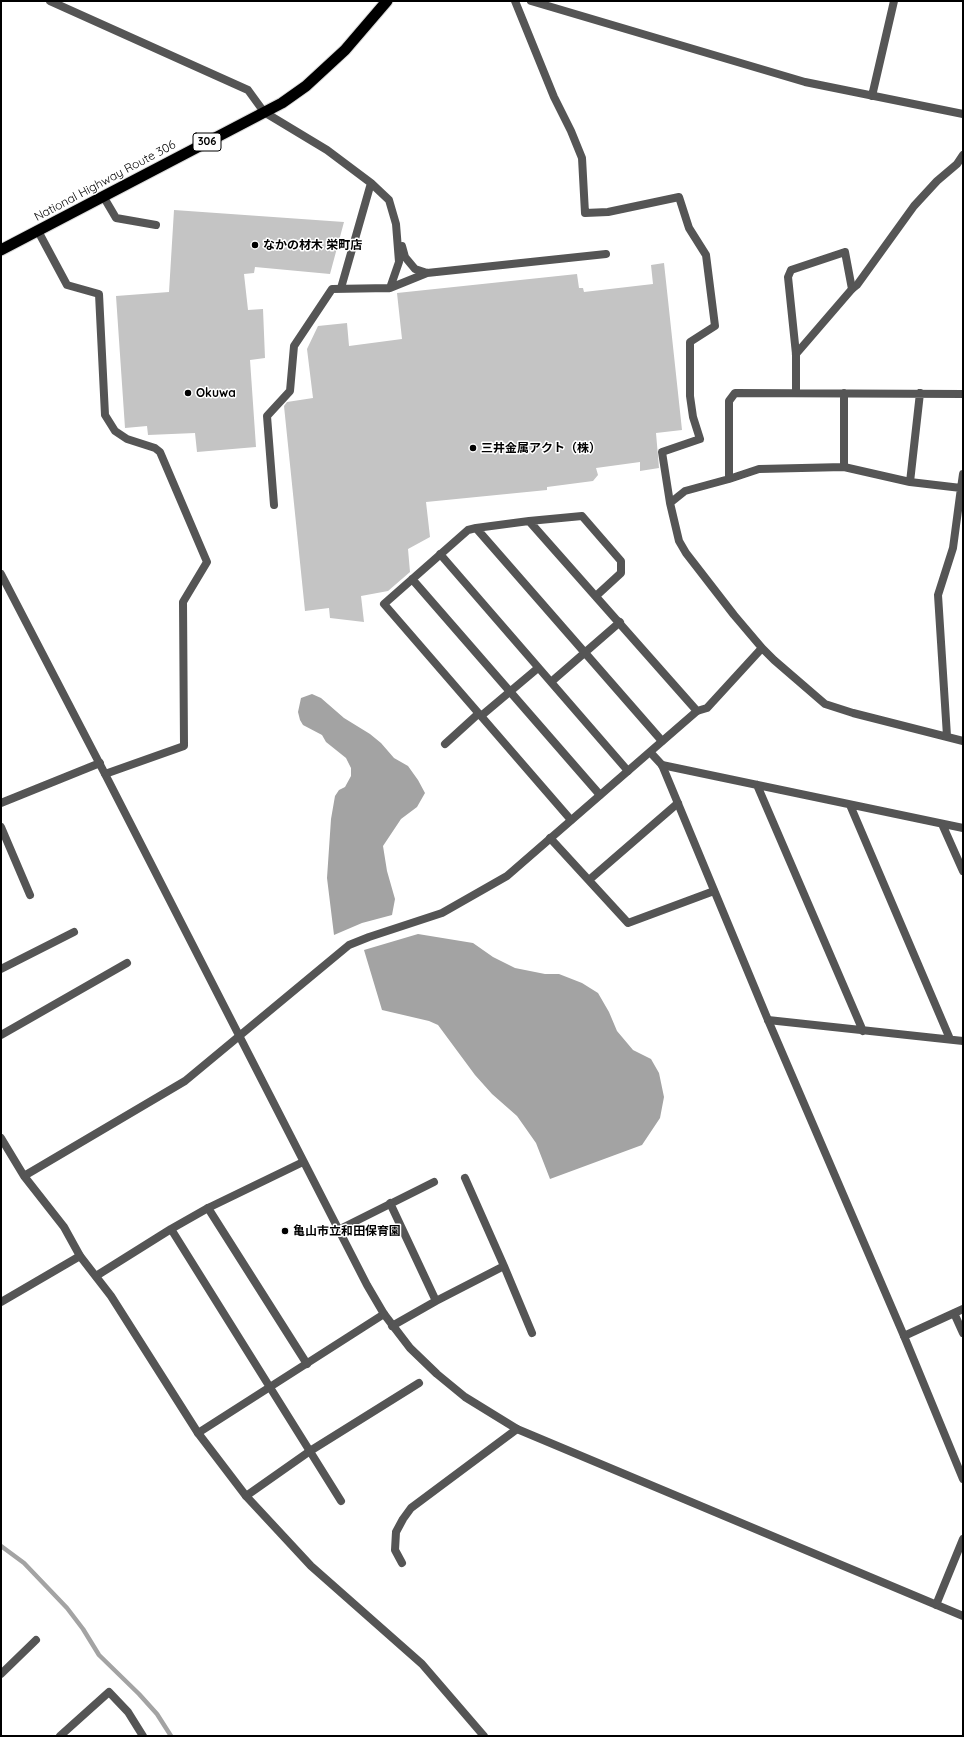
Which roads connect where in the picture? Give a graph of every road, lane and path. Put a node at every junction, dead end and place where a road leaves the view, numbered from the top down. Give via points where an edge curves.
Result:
1 (50, 1) edge
2 (387, 1) edge
3 (516, 1) edge
4 (531, 1) edge
5 (894, 1) edge
6 (872, 96) junction
7 (264, 112) junction
8 (963, 114) edge
9 (963, 155) edge
10 (371, 183) junction
11 (103, 196) junction
12 (396, 224) junction
13 (156, 225) dead end
14 (38, 231) junction
15 (1, 250) edge
16 (606, 254) dead end
17 (427, 273) junction
18 (341, 288) junction
19 (390, 288) junction
20 (852, 289) junction
21 (796, 354) junction
22 (796, 392) junction
23 (844, 393) junction
24 (920, 393) junction
25 (963, 394) edge
26 (844, 467) junction
27 (963, 474) edge
28 (730, 479) junction
29 (910, 482) junction
30 (962, 489) edge
31 (670, 503) junction
32 (274, 505) dead end
33 (529, 521) junction
34 (476, 528) junction
35 (440, 554) junction
36 (1, 574) edge
37 (412, 579) junction
38 (596, 596) junction
39 (620, 622) junction
40 (762, 648) junction
41 (585, 653) junction
42 (538, 668) junction
43 (551, 682) junction
44 (510, 691) junction
45 (697, 711) junction
46 (480, 715) junction
47 (947, 736) junction
48 (963, 740) edge
49 (662, 741) junction
50 (445, 744) dead end
51 (650, 752) junction
52 (100, 763) junction
53 (662, 765) junction
54 (628, 771) junction
55 (105, 774) junction
56 (757, 785) junction
57 (600, 795) junction
58 (1, 803) edge
59 (678, 803) junction
60 (850, 805) junction
61 (571, 820) junction
62 (942, 824) junction
63 (1, 827) edge
64 (963, 828) edge
65 (550, 838) junction
66 (963, 871) edge
67 (589, 880) junction
68 (714, 891) junction
69 (30, 895) dead end
70 (74, 932) dead end
71 (127, 962) dead end
72 (1, 969) edge
73 (768, 1020) junction
74 (863, 1031) junction
75 (1, 1035) edge
76 (239, 1036) junction
77 (950, 1039) junction
78 (963, 1041) edge
79 (1, 1138) edge
80 (303, 1162) junction
81 (24, 1176) junction
82 (466, 1178) dead end
83 (434, 1182) dead end
84 (390, 1203) junction
85 (208, 1208) junction
86 (171, 1228) junction
87 (338, 1230) junction
88 (80, 1256) junction
89 (504, 1266) junction
90 (96, 1276) junction
91 (436, 1301) junction
92 (1, 1302) edge
93 (963, 1309) edge
94 (954, 1313) junction
95 (384, 1314) junction
96 (392, 1326) junction
97 (963, 1333) edge
98 (532, 1334) dead end
99 (904, 1336) junction
100 (308, 1364) junction
101 (419, 1383) dead end
102 (271, 1387) junction
103 (516, 1429) junction
104 (198, 1433) junction
105 (310, 1451) junction
106 (963, 1479) edge
107 (246, 1496) junction
108 (341, 1501) dead end
109 (963, 1539) edge
110 (402, 1563) dead end
111 (936, 1605) junction
112 (963, 1616) edge
113 (36, 1640) dead end
114 (2, 1671) edge
115 (60, 1736) edge
116 (143, 1736) edge
117 (484, 1736) edge

1 - 7 street via 248,90
2 - 7 highway, National Highway Route 306 / 306 via 345,50 306,86
3 - 31 street via 554,97 582,158 585,213 608,212 679,197 689,228 706,255 715,326 690,342 690,396 700,439 662,452
4 - 6 street via 806,82
5 - 6 street
6 - 8 street
7 - 10 street via 327,150
7 - 11 highway, National Highway Route 306 / 306
9 - 20 street via 914,206
10 - 12 street via 389,200
10 - 18 street
11 - 13 street via 116,218
11 - 14 highway, National Highway Route 306 / 306
12 - 17 street via 405,257 415,269
12 - 19 street via 399,262
14 - 15 highway, National Highway Route 306 / 306
14 - 55 street via 67,285 99,294 105,415 115,431 126,440 155,448 160,452 207,562 183,602 184,746
16 - 17 street
17 - 19 street
18 - 19 street
18 - 32 street via 332,289 294,346 290,391 267,416
20 - 21 street
20 - 21 street via 845,252 791,270 788,277
21 - 22 street
22 - 23 street
22 - 28 street via 735,392 729,401
23 - 24 street
23 - 26 street
24 - 25 street
24 - 29 street
26 - 28 street via 759,469
26 - 29 street
27 - 30 street
28 - 31 street via 685,491
29 - 30 street
30 - 47 street via 953,548 938,595
31 - 40 street via 680,541 686,553
33 - 34 street
33 - 38 street
33 - 38 street via 582,516 621,561 621,573
34 - 35 street via 468,530
34 - 41 street
35 - 37 street
35 - 42 street
36 - 52 street
37 - 44 street
37 - 46 street via 384,604
38 - 39 street
39 - 41 street
39 - 45 street
40 - 45 street via 707,708
40 - 47 street via 825,704
41 - 43 street
41 - 49 street
42 - 43 street
42 - 44 street
43 - 54 street
44 - 46 street
44 - 57 street
45 - 49 street
46 - 50 street
46 - 61 street
47 - 48 street
49 - 51 street
51 - 53 street
51 - 54 street
52 - 55 street
52 - 58 street
53 - 56 street
53 - 59 street
54 - 57 street
55 - 76 street
56 - 60 street
56 - 74 street
57 - 61 street
59 - 67 street
59 - 68 street
60 - 62 street
60 - 77 street
61 - 65 street
62 - 64 street
62 - 66 street
63 - 69 street
65 - 67 street
65 - 76 street via 506,876 442,913 350,945
67 - 68 street via 628,923
68 - 73 street
70 - 72 street
71 - 75 street
73 - 74 street
73 - 99 street
74 - 77 street
76 - 80 street
76 - 81 street via 185,1081
77 - 78 street
79 - 81 street
80 - 85 street
80 - 87 street
81 - 88 street via 64,1227
82 - 89 street
83 - 84 street
84 - 87 street
84 - 91 street
85 - 86 street
85 - 100 street
86 - 90 street
86 - 102 street
87 - 95 street
88 - 90 street
88 - 92 street
89 - 91 street
89 - 98 street
90 - 104 street
91 - 96 street
93 - 94 street
94 - 97 street
94 - 99 street
95 - 96 street
95 - 100 street
96 - 103 street via 437,1374 465,1397
99 - 106 street
100 - 102 street
101 - 105 street
102 - 104 street
102 - 105 street
103 - 110 street via 412,1508 396,1532 395,1550
103 - 111 street
104 - 107 street
105 - 107 street
105 - 108 street
107 - 117 street via 311,1566 422,1664
109 - 111 street
111 - 112 street
113 - 114 street
115 - 116 street via 109,1692 128,1712

